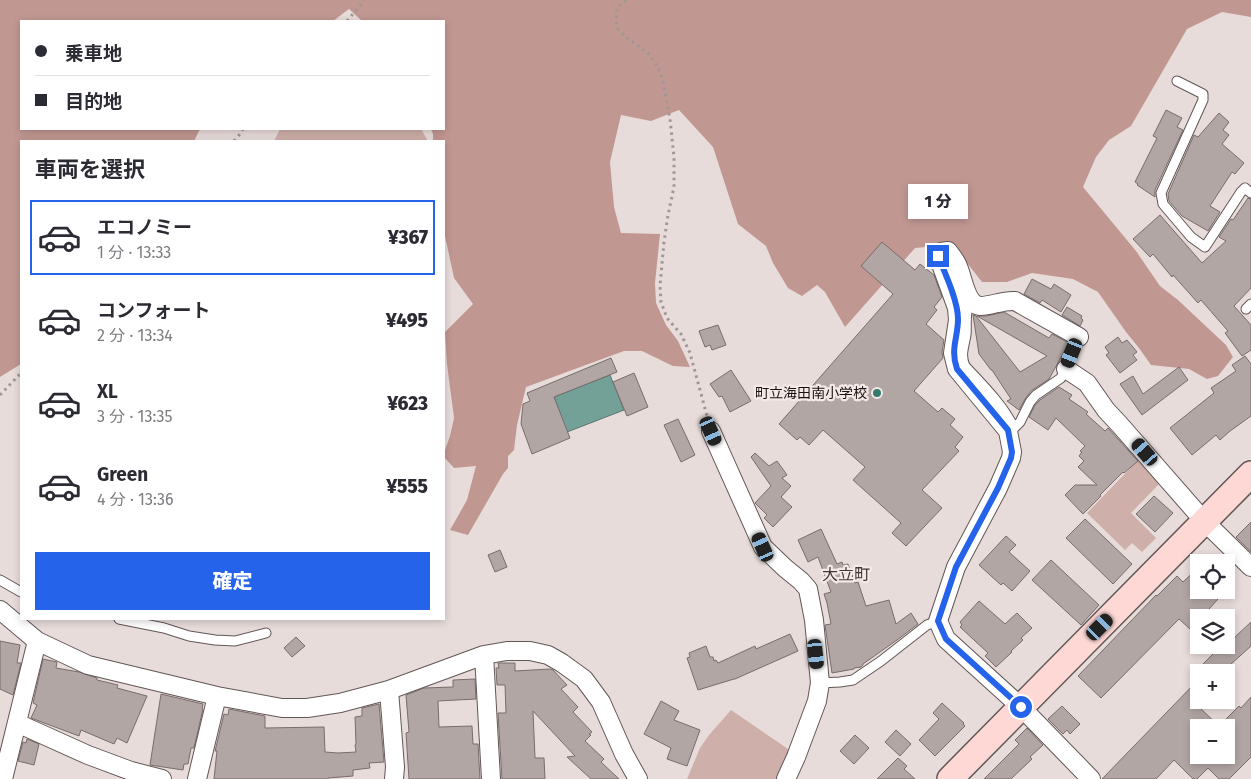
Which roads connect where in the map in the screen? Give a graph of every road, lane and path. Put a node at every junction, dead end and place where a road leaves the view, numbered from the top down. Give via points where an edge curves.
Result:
1 (363, 0) edge
2 (626, 0) edge
3 (348, 20) edge
4 (1177, 81) dead end
5 (1251, 193) edge
6 (973, 304) junction
7 (1078, 337) joint
8 (1066, 369) junction
9 (20, 374) edge
10 (0, 395) edge
11 (1014, 428) junction
12 (711, 431) joint
13 (1012, 452) junction
14 (1251, 474) edge
15 (1204, 521) junction
16 (1251, 567) edge
17 (0, 580) edge
18 (20, 591) edge
19 (0, 610) edge
20 (124, 620) edge
21 (938, 621) junction
22 (266, 633) dead end
23 (37, 642) junction
24 (484, 655) junction
25 (820, 683) junction
26 (388, 690) junction
27 (217, 696) junction
28 (1021, 707) junction
29 (17, 723) junction
30 (3, 779) edge
31 (162, 779) edge
32 (197, 779) edge
33 (394, 779) edge
34 (491, 779) edge
35 (638, 779) edge
36 (786, 779) edge
37 (950, 779) edge
38 (1091, 779) edge

1 - 3 path
2 - 12 path via 617,8 618,29 648,53 658,67 670,119 674,187 664,242 661,302 667,318 681,334 690,353
4 - 5 lane via 1203,94 1204,100 1161,193 1163,204 1191,237 1205,247 1240,192 1245,188
6 - 7 street via 980,306 1015,300
6 - 11 lane via 966,314 962,361
6 - 13 street via 958,265 948,251 942,252 938,256 957,308 954,362 1008,430
7 - 8 lane
8 - 11 lane via 1062,378 1036,395
8 - 15 street via 1087,384
9 - 10 path
11 - 13 lane via 1017,442
12 - 25 street via 763,547 808,589
13 - 21 street via 998,488 956,567
14 - 15 street
15 - 16 street
15 - 28 street
17 - 18 lane
19 - 23 street
20 - 22 lane via 215,640 235,641
21 - 25 lane via 927,625 853,680
21 - 28 street via 946,639
23 - 27 street via 88,666
23 - 29 street
24 - 26 street
24 - 34 street
24 - 35 street via 530,651 548,655 584,679 601,702
25 - 36 street via 817,701
26 - 27 street via 307,708 282,708
26 - 33 street
27 - 32 street
28 - 37 street
28 - 38 street
29 - 30 street
29 - 31 street via 88,755

